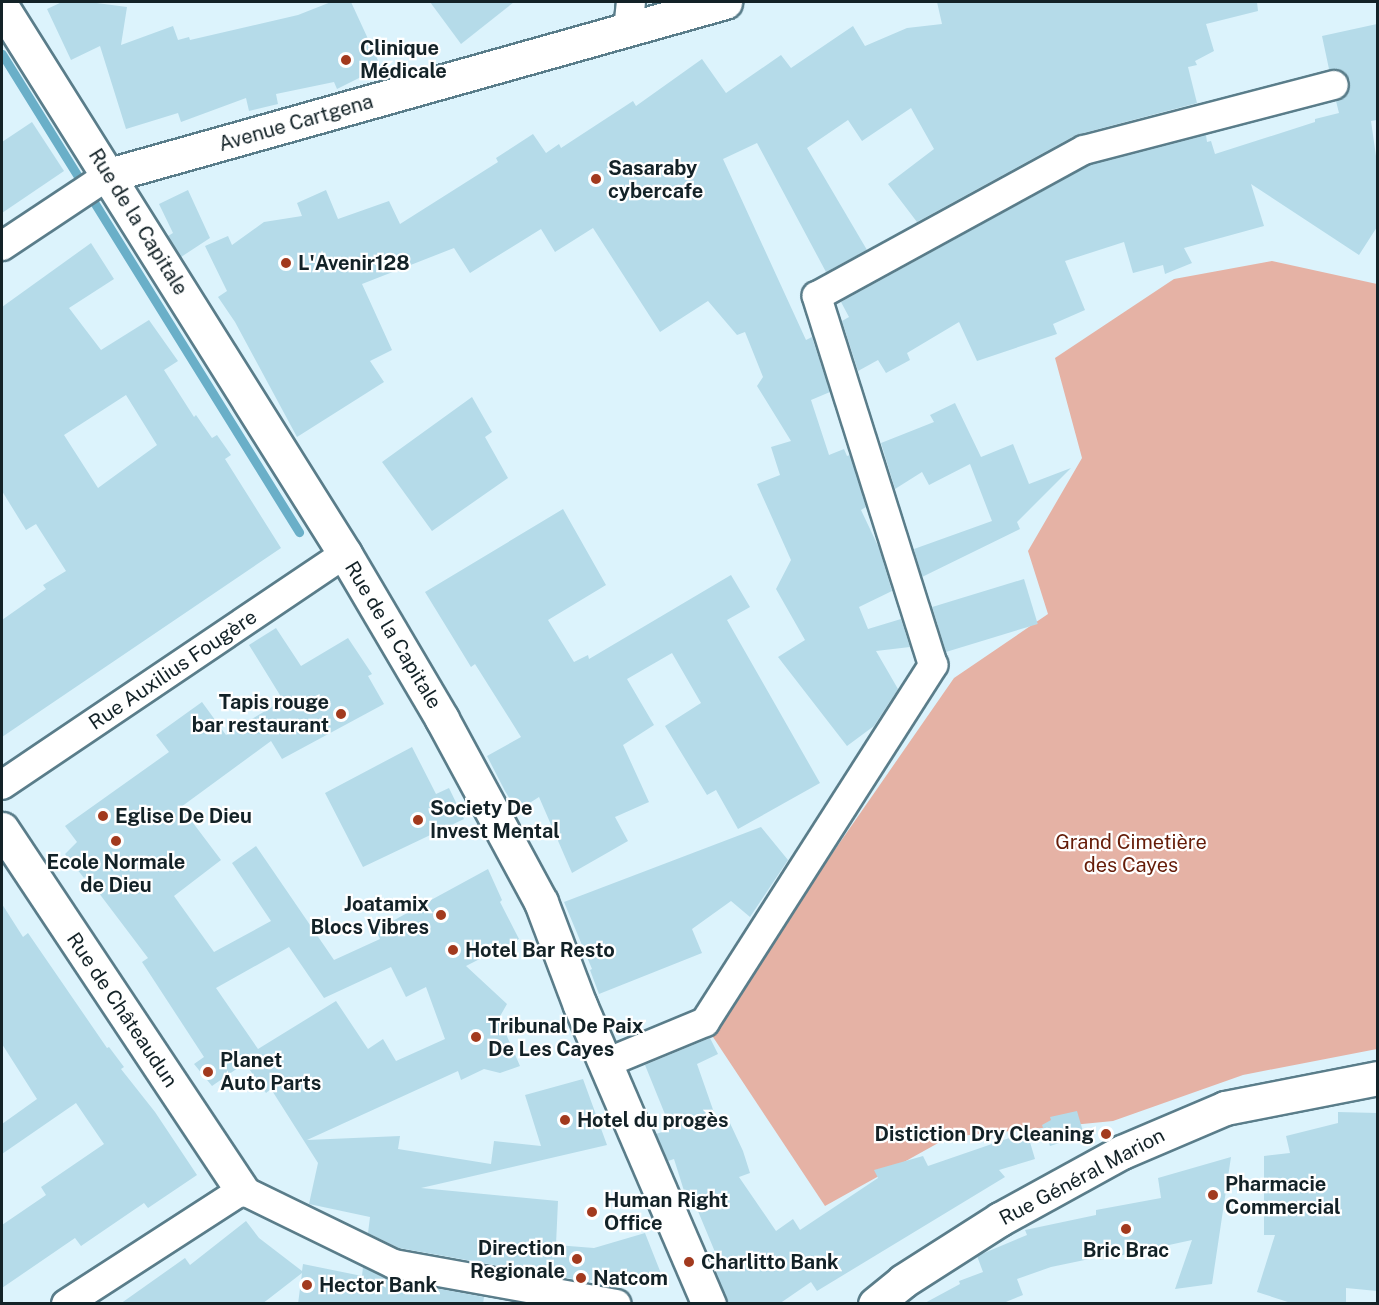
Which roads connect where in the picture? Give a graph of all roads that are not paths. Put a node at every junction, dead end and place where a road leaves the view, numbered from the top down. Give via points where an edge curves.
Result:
1 (725, 2) edge
2 (2, 7) edge
3 (630, 16) edge
4 (1334, 85) dead end
5 (109, 175) junction
6 (2, 246) edge
7 (345, 554) junction
8 (2, 785) edge
9 (2, 829) edge
10 (606, 1063) junction
11 (1377, 1078) edge
12 (242, 1191) junction
13 (66, 1304) edge
14 (616, 1304) edge
15 (709, 1304) edge
16 (875, 1304) edge

1 - 3 street, Avenue Cartgena
2 - 5 street, Rue de la Capitale
3 - 5 street, Avenue Cartgena
4 - 10 street via 1084,150 817,296 933,665 705,1022
5 - 6 street
5 - 7 street, Rue de la Capitale
7 - 8 street, Rue Auxilius Fougère
7 - 10 street, Rue de la Capitale via 442,719 541,902
9 - 12 street, Rue de Châteaudun
10 - 15 street, Rue de la Capitale
11 - 16 street, Rue Général Marion via 1225,1107 1122,1152 1000,1219 903,1281
12 - 13 street
12 - 14 street via 394,1264

